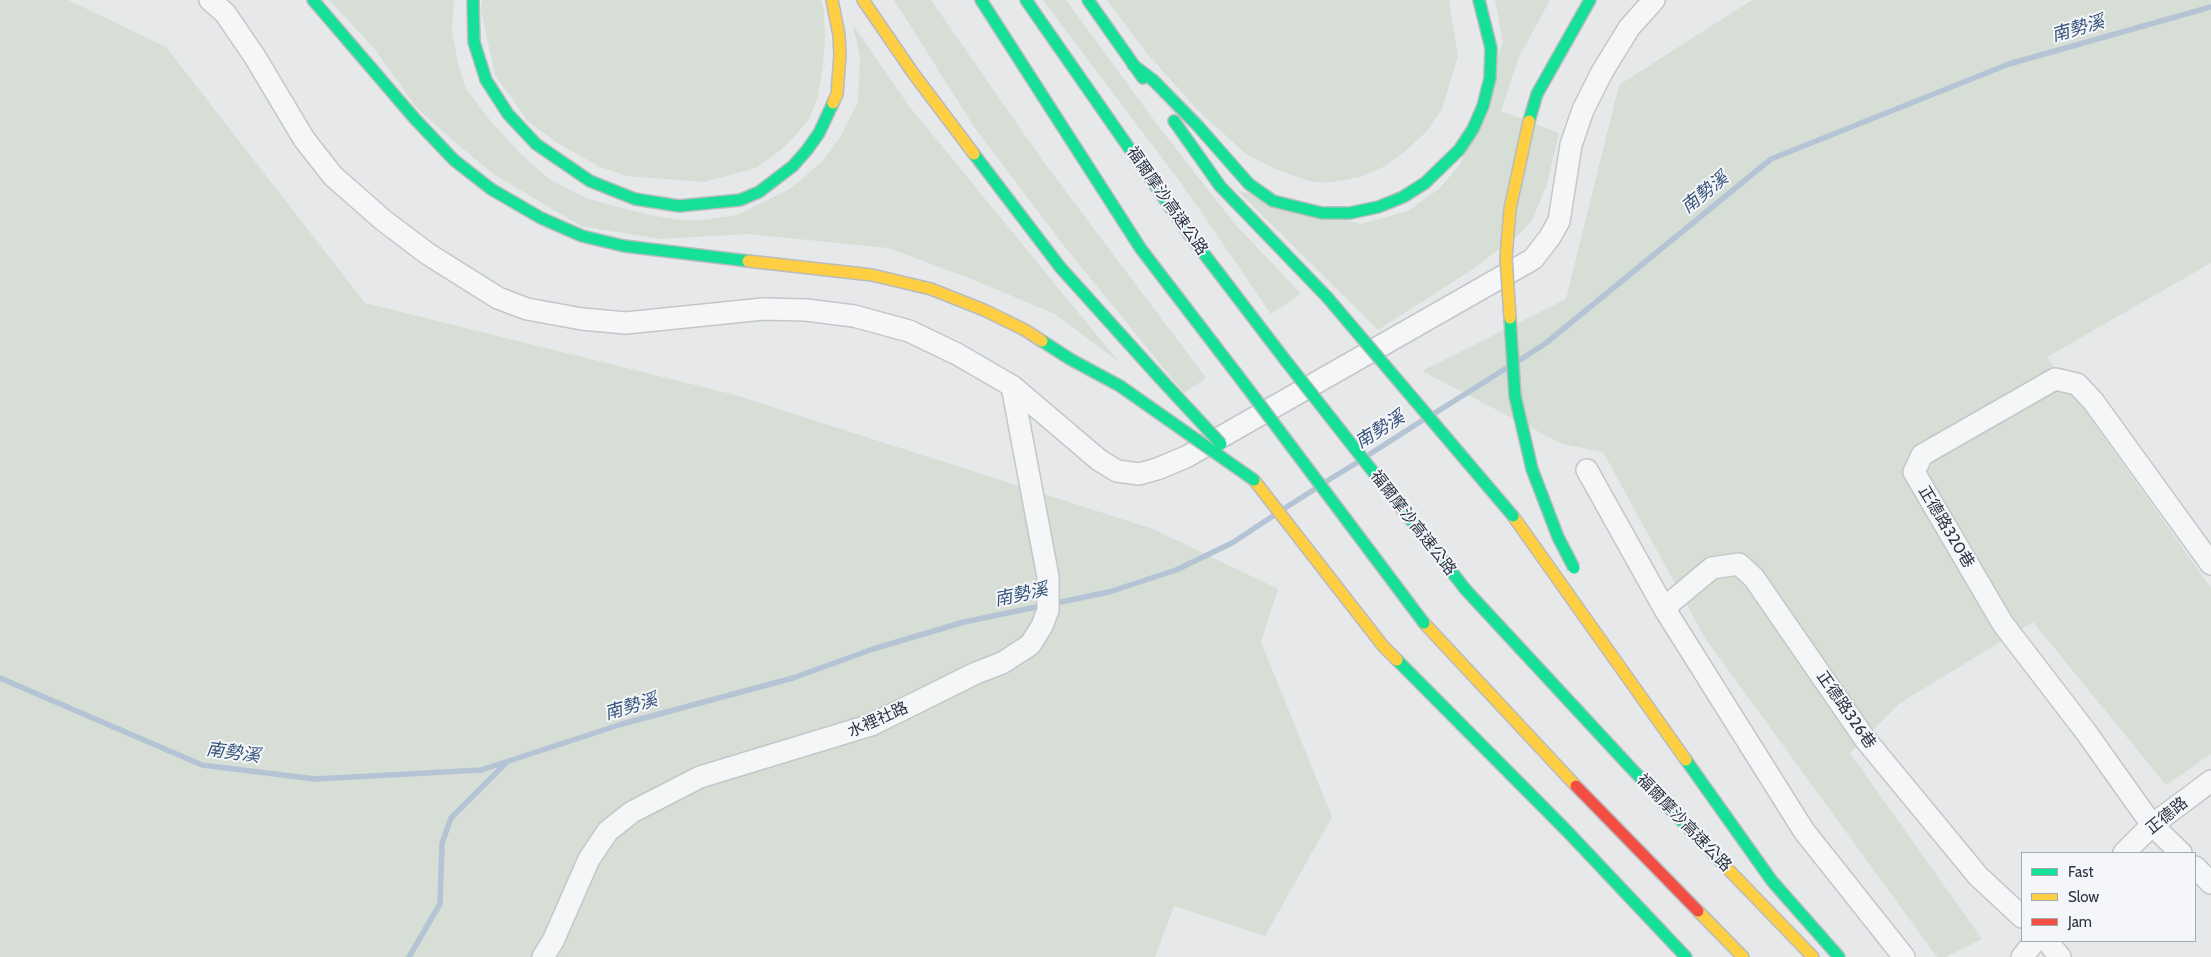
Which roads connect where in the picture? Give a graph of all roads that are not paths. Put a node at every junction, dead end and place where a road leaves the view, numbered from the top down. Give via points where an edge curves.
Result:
1 (210, 0) edge
2 (313, 0) edge
3 (473, 0) edge
4 (832, 0) edge
5 (863, 0) edge
6 (981, 0) edge
7 (1026, 0) edge
8 (1088, 0) edge
9 (1479, 0) edge
10 (1590, 0) edge
11 (1654, 0) edge
12 (1133, 65) junction
13 (1012, 386) junction
14 (1587, 470) dead end
15 (1254, 480) junction
16 (2211, 564) edge
17 (1576, 572) dead end
18 (1664, 608) junction
19 (1608, 630) dead end
20 (1684, 759) junction
21 (2211, 781) edge
22 (2152, 825) junction
23 (2125, 852) edge
24 (2180, 852) edge
25 (2196, 868) edge
26 (2211, 883) edge
27 (2021, 916) edge
28 (2035, 942) edge
29 (2047, 942) edge
30 (543, 957) edge
31 (1686, 957) edge
32 (1743, 957) edge
33 (1813, 957) edge
34 (1839, 957) edge
35 (1904, 957) edge
36 (2022, 957) edge
37 (2060, 957) edge

1 - 13 street via 225,13 304,139 333,176 428,254 498,298 527,309 582,319 626,322 763,309 854,316 909,331
2 - 15 highway, bridge via 454,160 490,189 541,218 582,236 624,246 872,275 931,290 1025,330 1120,386
3 - 4 highway via 474,42 486,80 508,114 536,144 590,181 610,190 635,199 679,206 740,200 777,180 807,150 819,133 837,94 839,35
5 - 15 highway, bridge via 913,73 1060,267
6 - 32 highway, bridge via 1141,249 1424,624 1606,818
7 - 33 highway, 福爾摩沙高速公路, bridge via 1190,234 1466,590
8 - 12 highway
9 - 12 highway via 1491,48 1490,78 1473,128 1459,150 1425,183 1403,198 1350,213 1322,213 1273,201 1249,184 1198,126
10 - 17 highway, bridge via 1537,94 1522,142 1510,209 1506,257 1515,396 1532,469
11 - 13 street via 1629,28 1583,110 1571,145 1559,221 1533,259 1186,457 1139,474 1117,470 1098,460
12 - 20 highway, bridge via 1220,186 1327,297 1513,516
13 - 30 street, 水裡社路 via 1048,577 1048,603 1042,626 1030,645 1002,663 871,725 700,777 632,812 608,831 589,859
14 - 18 street
15 - 31 highway via 1383,646 1567,831
16 - 22 street, 正德路320巷 via 2093,401 2076,384 2055,379 1922,454 1914,472 2003,624
18 - 27 street, 正德路326巷 via 1712,568 1739,564 1754,578 1865,739 1978,876
18 - 35 street via 1804,831
19 - 20 highway
20 - 34 highway via 1772,882
21 - 22 street, 正德路
22 - 23 street, 正德路
22 - 24 street
25 - 26 street
28 - 36 street
29 - 37 street

